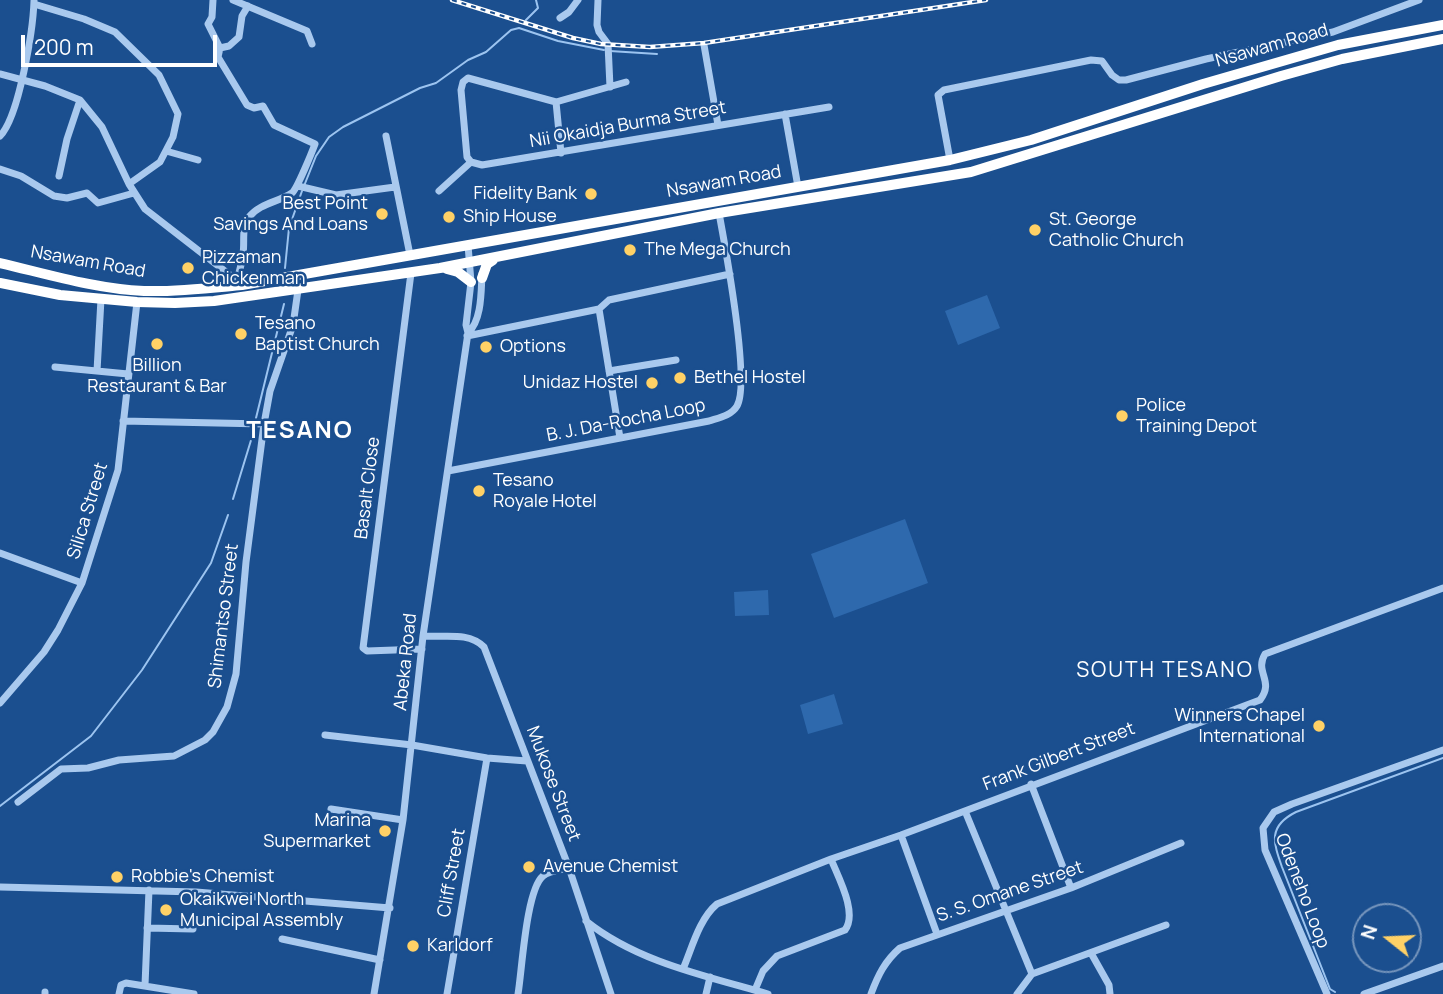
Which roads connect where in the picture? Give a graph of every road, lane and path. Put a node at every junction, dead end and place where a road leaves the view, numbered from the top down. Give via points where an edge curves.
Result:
1 (212, 0) edge
2 (233, 0) edge
3 (578, 0) edge
4 (598, 0) edge
5 (1419, 0) edge
6 (34, 2) edge
7 (248, 6) junction
8 (560, 18) dead end
9 (1443, 25) edge
10 (1443, 39) edge
11 (312, 44) dead end
12 (705, 45) dead end
13 (220, 48) junction
14 (0, 74) edge
15 (22, 79) junction
16 (626, 82) dead end
17 (610, 87) junction
18 (80, 100) junction
19 (556, 102) junction
20 (828, 107) dead end
21 (785, 114) junction
22 (718, 125) junction
23 (0, 136) edge
24 (386, 136) dead end
25 (166, 151) junction
26 (561, 153) junction
27 (198, 160) dead end
28 (950, 160) junction
29 (474, 163) junction
30 (0, 169) edge
31 (59, 176) dead end
32 (129, 184) junction
33 (298, 186) junction
34 (395, 187) junction
35 (798, 187) junction
36 (439, 191) dead end
37 (134, 193) junction
38 (719, 213) junction
39 (480, 243) junction
40 (468, 246) junction
41 (410, 255) junction
42 (495, 258) junction
43 (476, 261) junction
44 (0, 265) edge
45 (440, 268) junction
46 (411, 273) junction
47 (730, 274) junction
48 (476, 280) junction
49 (0, 283) edge
50 (239, 283) junction
51 (298, 290) junction
52 (102, 299) junction
53 (137, 302) junction
54 (599, 309) junction
55 (467, 334) junction
56 (676, 360) dead end
57 (55, 367) dead end
58 (97, 371) junction
59 (609, 371) junction
60 (128, 374) junction
61 (123, 421) junction
62 (258, 423) junction
63 (620, 438) junction
64 (448, 471) junction
65 (0, 553) edge
66 (82, 583) junction
67 (1443, 588) edge
68 (423, 636) junction
69 (422, 649) junction
70 (0, 704) edge
71 (324, 735) dead end
72 (412, 745) junction
73 (1443, 750) edge
74 (487, 758) junction
75 (527, 761) junction
76 (1031, 784) junction
77 (18, 802) dead end
78 (331, 809) dead end
79 (965, 811) junction
80 (403, 820) junction
81 (901, 835) junction
82 (1181, 844) dead end
83 (831, 859) junction
84 (569, 868) junction
85 (0, 887) edge
86 (1071, 888) junction
87 (149, 890) junction
88 (390, 908) junction
89 (1004, 910) junction
90 (585, 921) junction
91 (1166, 925) dead end
92 (147, 928) junction
93 (193, 929) dead end
94 (936, 934) junction
95 (282, 939) dead end
96 (1091, 953) junction
97 (380, 960) junction
98 (1443, 966) edge
99 (683, 969) junction
100 (1032, 974) junction
101 (710, 977) junction
102 (145, 985) junction
103 (755, 990) junction
104 (119, 994) edge
105 (194, 994) edge
106 (374, 994) edge
107 (447, 994) edge
108 (518, 994) edge
109 (611, 994) edge
110 (706, 994) edge
111 (768, 994) edge
112 (871, 994) edge
113 (1017, 994) edge
114 (1110, 994) edge
115 (1327, 994) edge
116 (1364, 994) edge

1 - 13 street via 208,24
2 - 7 street
3 - 8 street
4 - 17 street via 597,25 608,44
5 - 28 street via 1333,32 1126,79 1112,75 1102,61 1091,60 944,90 938,94
6 - 15 street
6 - 25 street via 108,28 159,75 178,114
7 - 11 street via 307,32
7 - 13 street via 239,37
9 - 28 highway, Nsawam Road via 1338,45 1031,140
10 - 38 highway, Nsawam Road via 1293,73 971,172
12 - 22 street
13 - 33 street via 218,57 247,105 263,106 274,125 315,144
14 - 15 street
15 - 18 street
15 - 23 street via 9,124
16 - 17 street
17 - 19 street
18 - 31 street
18 - 32 street via 102,127
19 - 26 street
19 - 29 street via 468,78 461,90 461,112 467,157
20 - 21 street, Nii Okaidja Burma Street
21 - 22 street, Nii Okaidja Burma Street
21 - 35 street
22 - 26 street, Nii Okaidja Burma Street
24 - 34 street
25 - 27 street
25 - 32 street via 157,166
26 - 29 street, Nii Okaidja Burma Street
28 - 35 highway, Nsawam Road
29 - 36 street
30 - 37 street via 60,198 87,193 103,203
32 - 37 street
33 - 34 street via 335,195
33 - 50 street via 257,210 245,224
34 - 41 street
35 - 39 highway, Nsawam Road
37 - 50 street via 153,218
38 - 42 highway, Nsawam Road
38 - 47 street, B. J. Da-Rocha Loop
39 - 40 highway, Nsawam Road
39 - 43 street, Abeka Road
40 - 41 highway, Nsawam Road
40 - 43 street, Abeka Road
41 - 50 highway, Nsawam Road
42 - 43 highway, Nsawam Road
42 - 48 highway
43 - 45 highway, Nsawam Road
43 - 48 street, Abeka Road
44 - 50 highway, Nsawam Road via 142,291
45 - 46 highway, Nsawam Road
45 - 48 highway
46 - 51 highway, Nsawam Road
46 - 69 street, Basalt Close via 363,648
47 - 54 street via 609,300
47 - 63 street, B. J. Da-Rocha Loop via 742,391 736,407 709,421
48 - 55 street, Abeka Road via 478,315
49 - 52 highway, Nsawam Road
51 - 53 highway, Nsawam Road via 214,301
51 - 62 street, Shimantso Street via 293,325
52 - 53 highway, Nsawam Road
52 - 58 street
53 - 60 street, Silica Street
54 - 55 street
54 - 59 street
55 - 64 street, Abeka Road
56 - 59 street
57 - 58 street
58 - 60 street
59 - 63 street
60 - 61 street, Silica Street
61 - 62 street
61 - 66 street, Silica Street via 116,483
62 - 77 street, Shimantso Street via 236,674 213,732 174,756 55,771
63 - 64 street, B. J. Da-Rocha Loop
64 - 68 street, Abeka Road
65 - 66 street
66 - 70 street, Silica Street via 44,652
67 - 76 street, Frank Gilbert Street via 1265,654 1261,665 1267,685 1260,700
68 - 69 street, Abeka Road
68 - 75 street, Mukose Street via 469,638 484,647
69 - 72 street, Abeka Road
71 - 72 street
72 - 74 street
72 - 80 street, Abeka Road
73 - 115 street, Odeneho Loop via 1292,804 1274,812 1262,828 1265,850
74 - 75 street
74 - 107 street, Cliff Street
75 - 84 street, Mukose Street
76 - 79 street, Frank Gilbert Street
76 - 86 street
78 - 80 street
79 - 81 street, Frank Gilbert Street
79 - 89 street
80 - 88 street, Abeka Road
81 - 83 street, Frank Gilbert Street
81 - 94 street
82 - 86 street, S. S. Omane Street
83 - 99 street, Frank Gilbert Street via 717,904 703,921
83 - 103 street via 850,922 845,930 777,956 763,971
84 - 90 street, Mukose Street
84 - 108 street via 537,883
85 - 87 street
86 - 89 street, S. S. Omane Street
87 - 88 street
87 - 92 street
88 - 97 street, Abeka Road
89 - 94 street, S. S. Omane Street
89 - 100 street
90 - 99 street via 618,943
90 - 109 street, Mukose Street
91 - 96 street
92 - 93 street
92 - 102 street
94 - 112 street, S. S. Omane Street via 900,948 890,957
95 - 97 street
96 - 100 street
96 - 114 street
97 - 106 street, Abeka Road
98 - 116 street
99 - 101 street
100 - 113 street
101 - 103 street
101 - 110 street
102 - 104 street via 126,983
102 - 105 street
103 - 111 street

